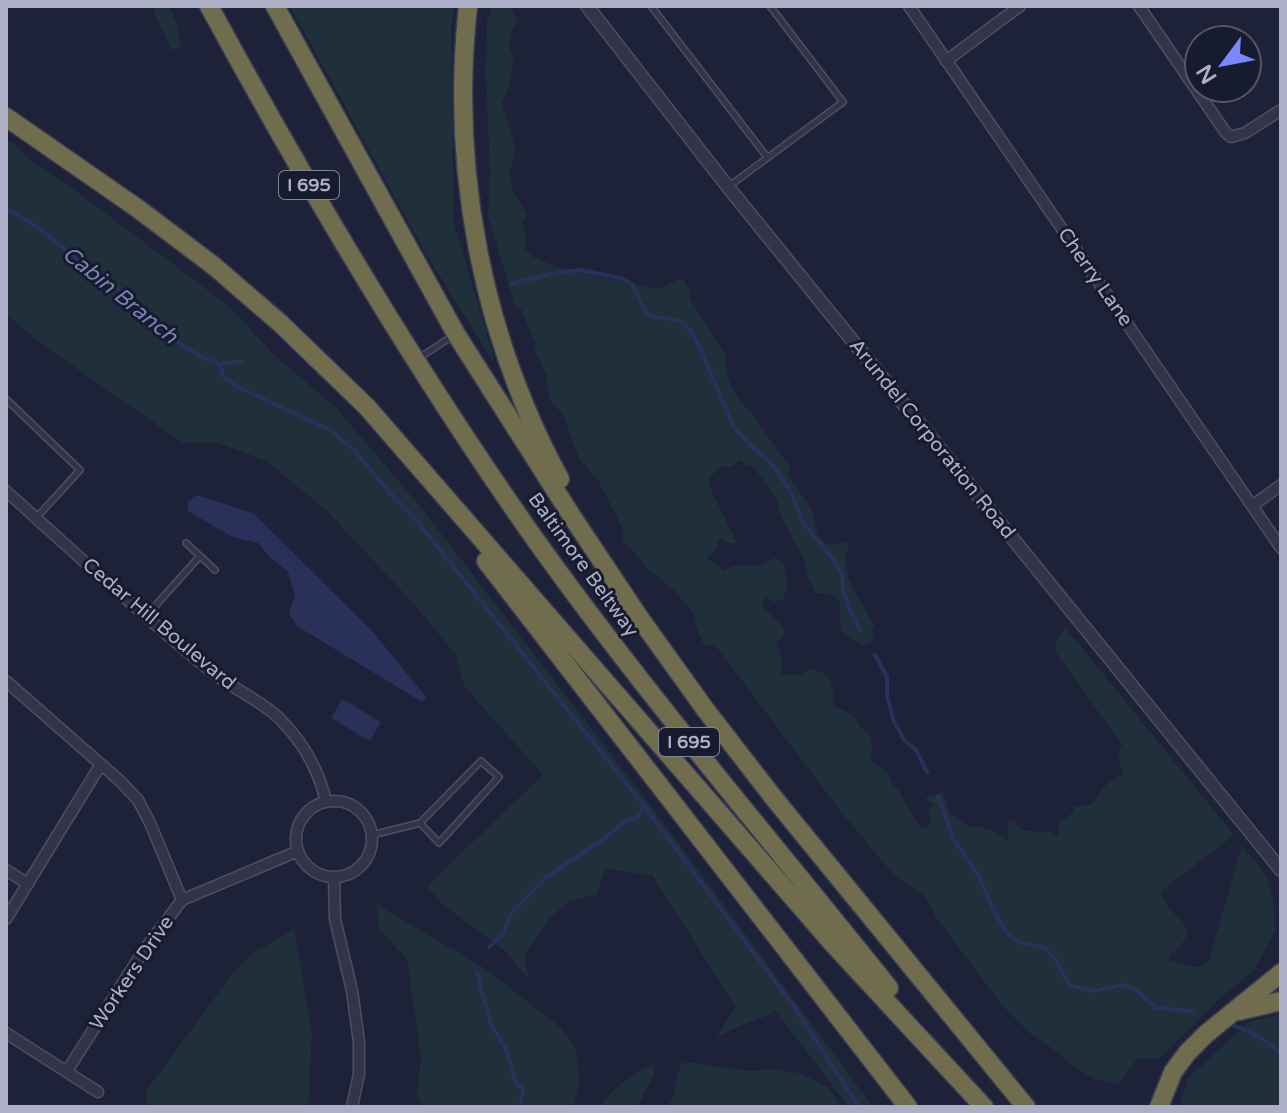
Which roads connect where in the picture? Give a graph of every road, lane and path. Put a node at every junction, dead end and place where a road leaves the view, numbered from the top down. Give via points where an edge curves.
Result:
1 (209, 6) edge
2 (275, 6) edge
3 (468, 6) edge
4 (587, 6) edge
5 (651, 6) edge
6 (770, 6) edge
7 (909, 6) edge
8 (1020, 6) edge
9 (1139, 6) edge
10 (946, 61) junction
11 (1281, 110) edge
12 (6, 117) edge
13 (767, 157) junction
14 (728, 187) junction
15 (456, 334) junction
16 (415, 361) junction
17 (6, 399) edge
18 (367, 407) junction
19 (1281, 485) edge
20 (6, 491) edge
21 (1252, 506) junction
22 (36, 518) junction
23 (186, 543) dead end
24 (1281, 548) edge
25 (200, 556) junction
26 (215, 570) dead end
27 (146, 616) junction
28 (639, 617) junction
29 (6, 681) edge
30 (101, 764) junction
31 (326, 802) junction
32 (420, 823) junction
33 (372, 835) junction
34 (298, 851) junction
35 (6, 870) edge
36 (1281, 870) edge
37 (334, 877) junction
38 (28, 884) junction
39 (182, 900) junction
40 (6, 919) edge
41 (1281, 973) edge
42 (1281, 1001) edge
43 (1233, 1014) junction
44 (6, 1033) edge
45 (67, 1071) junction
46 (98, 1092) dead end
47 (352, 1107) edge
48 (908, 1107) edge
49 (984, 1107) edge
50 (1026, 1107) edge
51 (1159, 1107) edge

1 - 16 highway, Baltimore Beltway / I 695
2 - 15 highway, Baltimore Beltway / I 695
3 - 28 highway via 464,148 469,204 493,317 540,439
4 - 14 street, Arundel Corporation Road
5 - 13 lane
6 - 13 lane via 843,102
7 - 10 street, Cherry Lane
8 - 10 street
9 - 11 street via 1231,137
10 - 21 street, Cherry Lane
12 - 18 highway via 214,266
13 - 14 lane
14 - 36 street, Arundel Corporation Road
15 - 16 lane
15 - 28 highway, Baltimore Beltway / I 695
16 - 49 highway, Baltimore Beltway / I 695 via 610,640
17 - 22 lane via 80,470
18 - 48 highway
18 - 49 highway via 834,945
19 - 21 street
20 - 22 street, Cedar Hill Boulevard
21 - 24 street, Cherry Lane
22 - 27 street, Cedar Hill Boulevard
23 - 25 lane
25 - 26 lane
25 - 27 lane
27 - 31 street, Cedar Hill Boulevard via 211,672 276,715 309,757
28 - 50 highway, Baltimore Beltway / I 695 via 773,797
29 - 30 street
30 - 38 street
30 - 39 street via 138,800
31 - 33 street via 353,805
31 - 34 street via 300,821
32 - 32 lane via 481,761 499,777 439,843
32 - 33 lane
33 - 37 street via 368,858 360,868
34 - 37 street via 306,866
34 - 39 street, Workers Drive
35 - 38 street
37 - 47 street via 335,919 359,1042
38 - 40 street
39 - 45 street, Workers Drive
41 - 43 highway
42 - 43 highway
43 - 51 highway via 1187,1053
44 - 45 street
45 - 46 street

